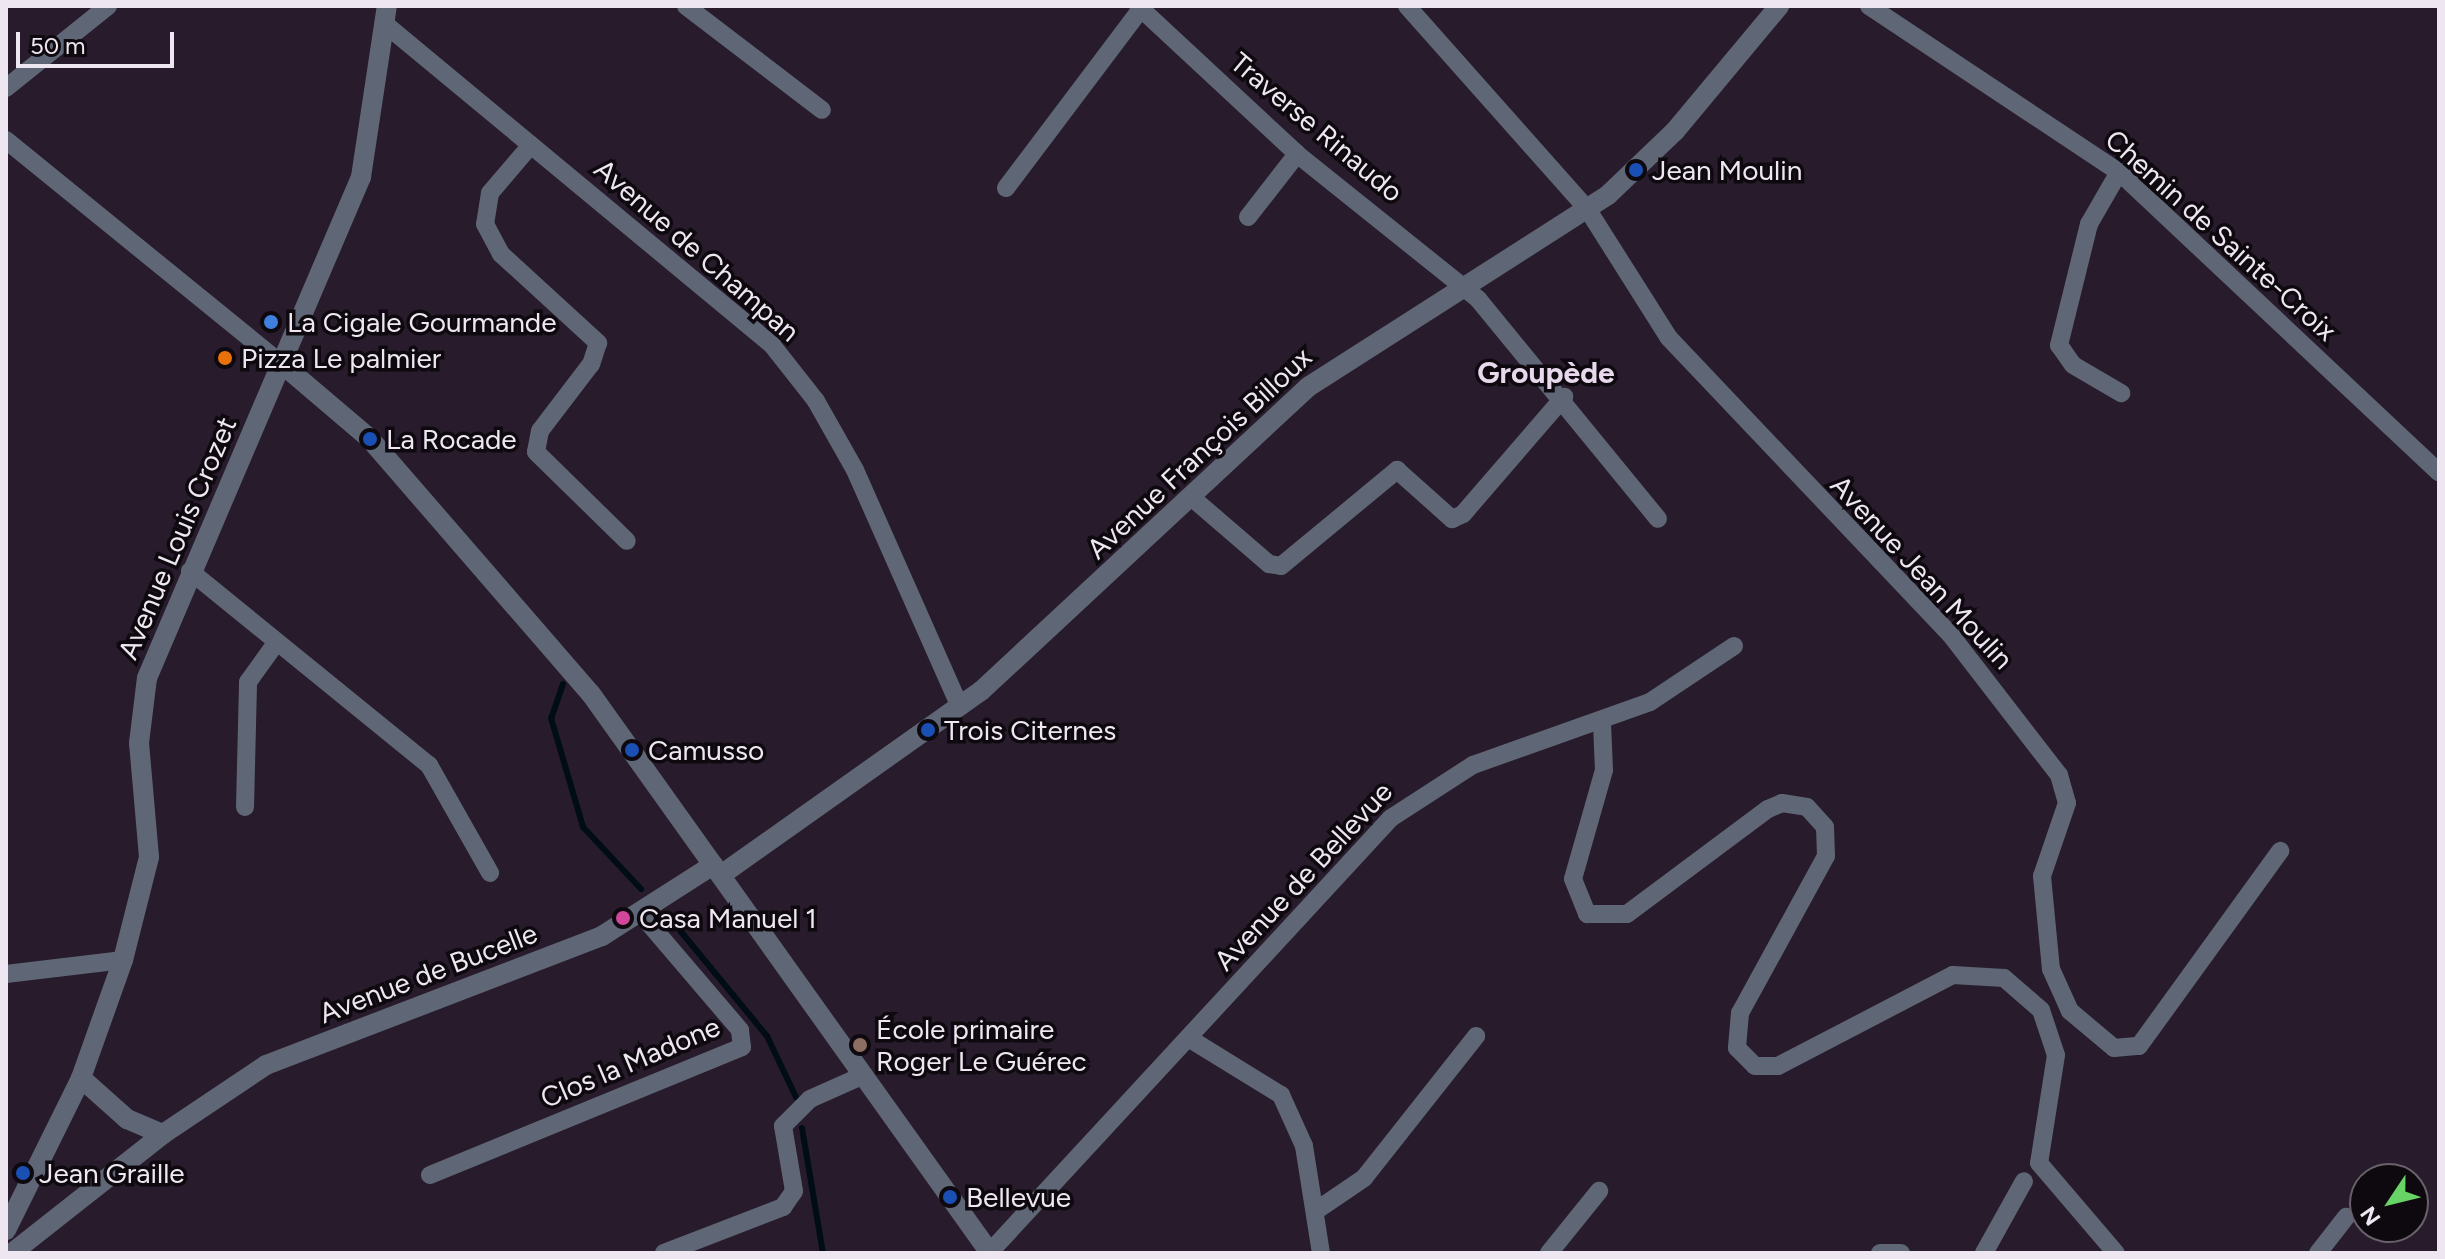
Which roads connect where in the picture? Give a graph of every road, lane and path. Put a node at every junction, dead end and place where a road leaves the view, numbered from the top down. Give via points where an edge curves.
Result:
1 (108, 6) edge
2 (686, 6) edge
3 (1407, 6) edge
4 (1779, 6) edge
5 (1869, 6) edge
6 (1139, 7) edge
7 (386, 15) edge
8 (6, 88) edge
9 (822, 110) dead end
10 (6, 140) edge
11 (531, 145) junction
12 (1297, 154) junction
13 (2119, 172) junction
14 (1006, 188) dead end
15 (1588, 210) junction
16 (1248, 217) dead end
17 (1461, 288) junction
18 (282, 364) junction
19 (2121, 393) dead end
20 (1564, 397) junction
21 (2439, 473) edge
22 (1190, 496) junction
23 (1658, 519) dead end
24 (627, 541) dead end
25 (190, 571) junction
26 (276, 643) junction
27 (1734, 646) dead end
28 (960, 707) junction
29 (1602, 723) junction
30 (245, 807) dead end
31 (2280, 851) dead end
32 (717, 870) junction
33 (490, 873) dead end
34 (641, 914) junction
35 (123, 960) junction
36 (6, 974) edge
37 (1476, 1036) dead end
38 (1190, 1039) junction
39 (864, 1075) junction
40 (81, 1078) junction
41 (163, 1134) junction
42 (430, 1175) dead end
43 (2024, 1181) dead end
44 (1599, 1191) dead end
45 (1317, 1210) junction
46 (2346, 1217) dead end
47 (6, 1230) edge
48 (12, 1253) edge
49 (664, 1253) edge
50 (989, 1253) edge
51 (1321, 1253) edge
52 (1549, 1253) edge
53 (1880, 1253) edge
54 (1901, 1253) edge
55 (1984, 1253) edge
56 (2116, 1253) edge
57 (2318, 1253) edge

1 - 8 street
2 - 9 street
3 - 15 street, Avenue Jean Moulin
4 - 15 street, Avenue François Billoux via 1646,162
5 - 13 street, Chemin de Sainte-Croix via 1968,65
6 - 12 street, Traverse Rinaudo
6 - 14 street
7 - 11 street, Avenue de Champan
7 - 18 street, Avenue Louis Crozet via 361,177
10 - 18 street
11 - 24 street via 490,193 490,241 598,343 591,364 540,431 536,452
11 - 28 street, Avenue de Champan via 772,345 816,401 855,470
12 - 16 street
12 - 17 street, Traverse Rinaudo
13 - 19 street via 2089,224 2059,345 2073,365
13 - 21 street, Chemin de Sainte-Croix
15 - 17 street, Avenue François Billoux
15 - 31 street, Avenue Jean Moulin via 1669,338 1950,634 2065,784 2064,819 2042,876 2051,969 2070,1011 2114,1048 2139,1046
17 - 20 street, Traverse Rinaudo
17 - 22 street, Avenue François Billoux via 1308,387
18 - 25 street, Avenue Louis Crozet
18 - 32 street via 370,439 557,650
20 - 22 street via 1463,514 1452,519 1397,470 1281,566 1269,564
20 - 23 street, Traverse Rinaudo
22 - 28 street, Avenue François Billoux
25 - 26 street
25 - 35 street, Avenue Louis Crozet via 139,716 149,857
26 - 30 street via 248,682
26 - 33 street via 429,765
27 - 29 street, Avenue de Bellevue via 1662,695
28 - 32 street, Avenue François Billoux
29 - 38 street, Avenue de Bellevue via 1509,749 1417,797 1376,832
29 - 56 street via 1604,770 1573,871 1574,892 1587,914 1627,914 1768,809 1782,803 1807,807 1825,827 1826,856 1740,1013 1737,1048 1755,1066 1778,1066 1953,975 2004,978 2041,1010 2056,1055 2039,1163
32 - 34 street, Avenue de Bucelle
32 - 39 street
34 - 41 street, Avenue de Bucelle via 266,1065
34 - 42 street, Clos la Madone via 740,1030 742,1047
35 - 36 street
35 - 40 street, Avenue Louis Crozet
37 - 45 street via 1364,1178
38 - 45 street via 1281,1095 1304,1146
38 - 50 street, Avenue de Bellevue
39 - 49 street via 810,1099 783,1126 794,1191 783,1207
39 - 50 street
40 - 41 street via 127,1119
40 - 47 street, Avenue Louis Crozet
41 - 48 street, Avenue de Bucelle
43 - 55 street
44 - 52 street
45 - 51 street
46 - 57 street
53 - 54 street

